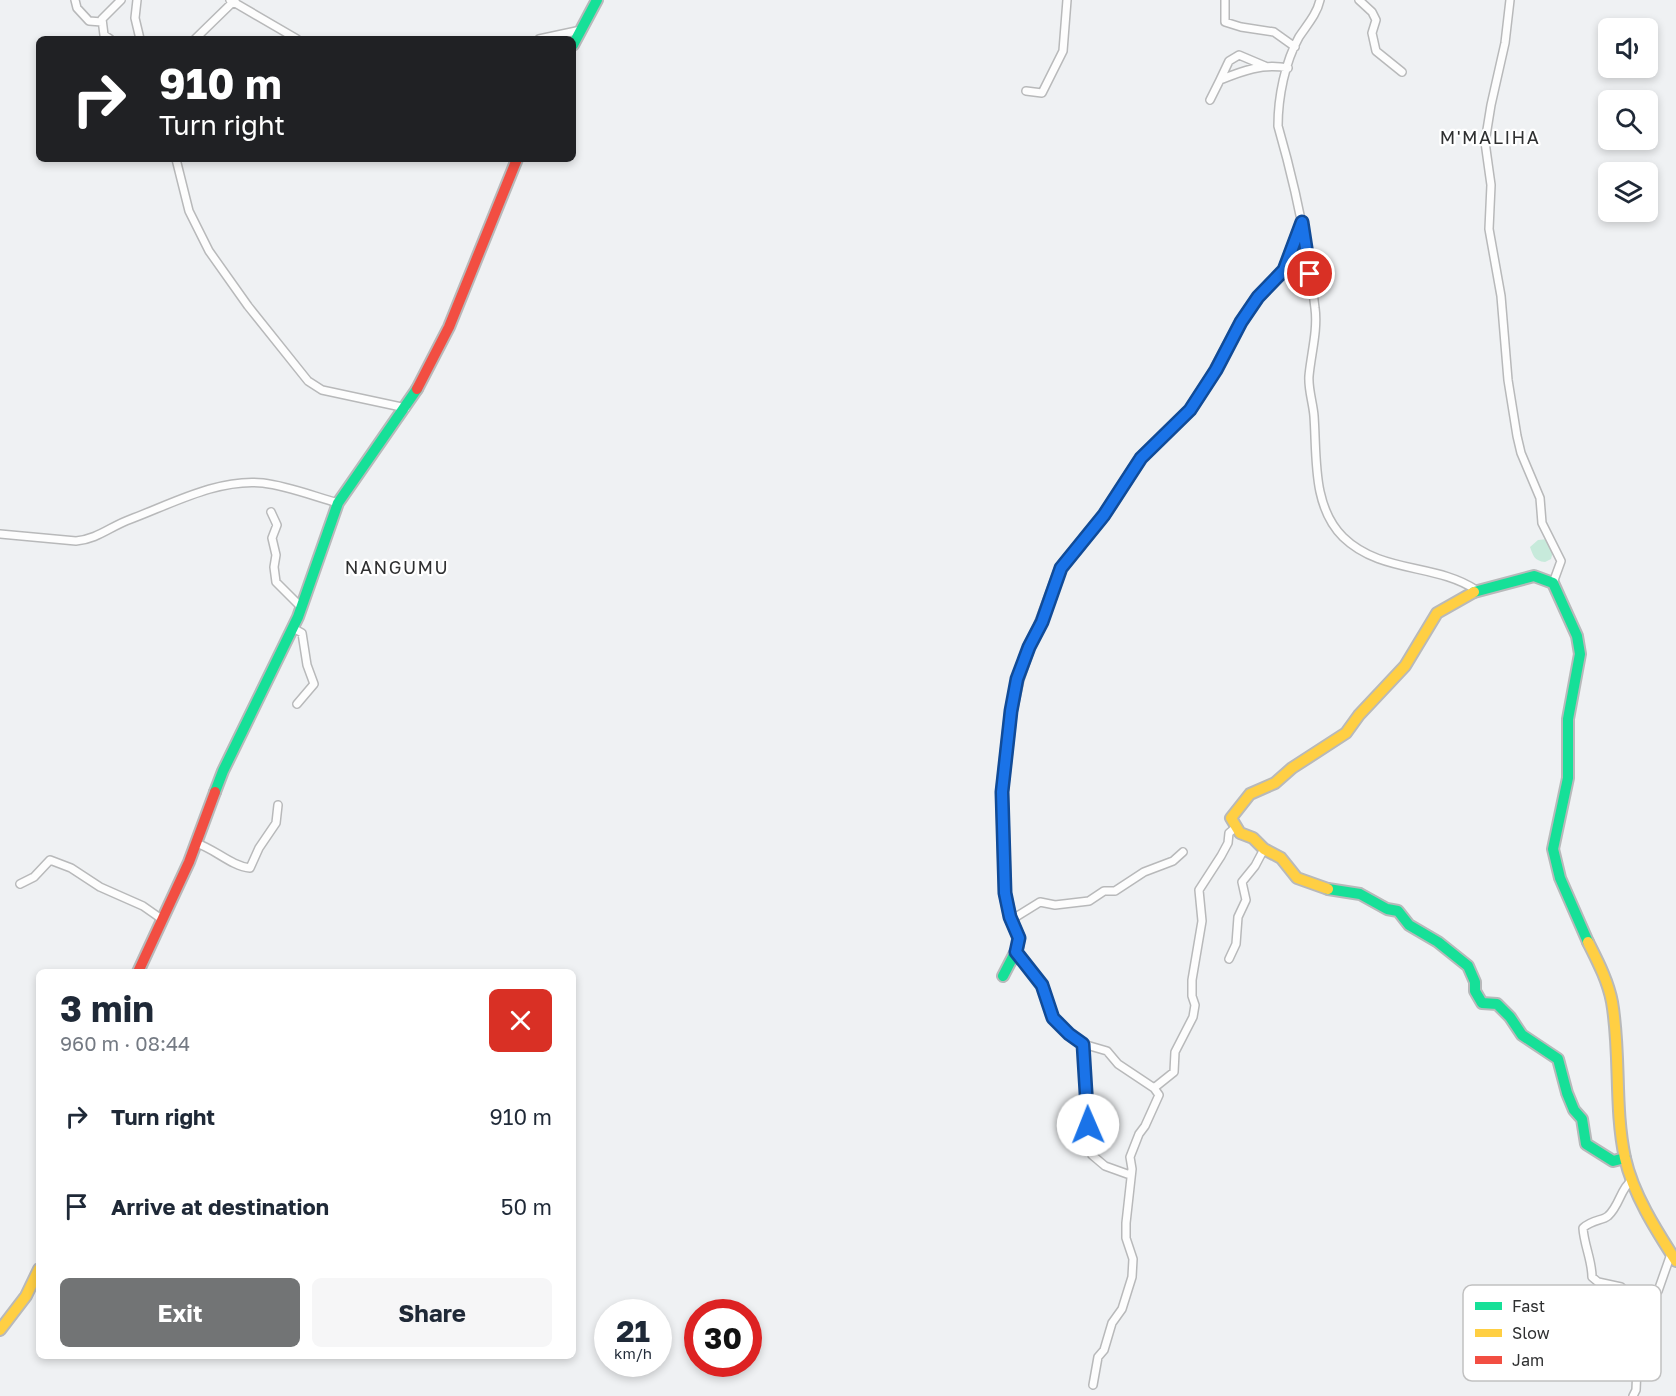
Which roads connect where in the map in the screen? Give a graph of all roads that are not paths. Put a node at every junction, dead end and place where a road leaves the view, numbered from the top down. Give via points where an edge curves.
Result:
1 (75, 0) edge
2 (121, 0) edge
3 (137, 0) edge
4 (597, 0) edge
5 (1067, 0) edge
6 (1225, 0) edge
7 (1320, 0) edge
8 (1359, 0) edge
9 (1510, 0) edge
10 (233, 1) edge
11 (102, 22) junction
12 (581, 30) junction
13 (106, 36) edge
14 (139, 36) edge
15 (198, 36) edge
16 (292, 36) edge
17 (553, 36) edge
18 (576, 39) edge
19 (1295, 46) junction
20 (1267, 66) junction
21 (1288, 68) junction
22 (1402, 72) dead end
23 (1220, 80) junction
24 (1026, 91) dead end
25 (1210, 100) dead end
26 (177, 162) edge
27 (516, 162) edge
28 (1302, 222) junction
29 (406, 408) junction
30 (338, 503) junction
31 (271, 512) dead end
32 (0, 534) edge
33 (1553, 583) junction
34 (1476, 590) junction
35 (302, 608) junction
36 (293, 628) junction
37 (297, 704) dead end
38 (278, 805) dead end
39 (1235, 828) junction
40 (196, 843) junction
41 (1264, 849) junction
42 (1184, 852) dead end
43 (20, 884) dead end
44 (163, 920) junction
45 (1011, 920) junction
46 (1016, 952) junction
47 (1229, 959) dead end
48 (139, 969) edge
49 (1003, 976) dead end
50 (1083, 1044) junction
51 (1154, 1088) junction
52 (1624, 1158) junction
53 (1130, 1175) junction
54 (1632, 1179) junction
55 (1673, 1258) edge
56 (36, 1275) edge
57 (1612, 1285) edge
58 (1661, 1285) edge
59 (1, 1332) edge
60 (1637, 1381) edge
61 (1093, 1385) dead end
62 (1633, 1396) edge

1 - 11 street via 89,21
2 - 11 street
3 - 14 street via 135,18
4 - 12 street
5 - 24 street via 1063,51 1042,93
6 - 19 street via 1226,22 1274,32
7 - 19 street
8 - 22 street via 1376,21 1372,33 1376,51
9 - 33 street via 1485,142 1491,184 1489,229 1517,436 1540,498 1542,523 1561,561
10 - 15 street
10 - 16 street
11 - 13 street
12 - 17 street
12 - 18 street
19 - 21 street
20 - 21 street
20 - 23 street
20 - 23 street via 1239,55 1229,61
21 - 28 street via 1278,126
23 - 25 street
26 - 29 street via 189,211 209,252 308,381 322,390
27 - 29 street via 449,327
28 - 34 street via 1316,310 1309,378 1320,496 1329,519 1343,537 1366,553 1408,569 1459,579
28 - 45 street via 1284,270 1241,322 1190,410 1141,458 1057,577 1017,679 1011,711 1002,792 1003,869
29 - 30 street
30 - 32 street via 272,485 240,484 188,496 88,540
30 - 35 street
31 - 35 street via 277,525 272,538 276,582
33 - 34 street via 1534,576
33 - 52 street via 1577,636 1580,654 1568,719 1568,778 1553,849 1572,909 1604,974 1612,1001
34 - 39 street via 1432,619 1405,666 1346,733 1275,783 1250,794 1231,818
35 - 36 street
36 - 37 street via 302,633 314,684
36 - 40 street via 224,769
38 - 40 street via 276,823 250,868
39 - 41 street
39 - 51 street via 1199,890 1202,921 1192,980 1193,1017 1175,1052 1174,1072
40 - 44 street
41 - 47 street via 1242,882 1246,900
41 - 52 street via 1281,858 1297,878 1327,889 1360,894 1398,911 1409,925 1471,969 1482,1003 1497,1004 1522,1035 1558,1059 1567,1093 1582,1119 1586,1144 1612,1161
42 - 45 street via 1178,859 1144,872 1115,891 1104,891 1075,904 1040,902
43 - 44 street via 33,878 50,860
44 - 48 street
45 - 46 street via 1019,938
46 - 49 street
46 - 50 street via 1042,985 1053,1018
50 - 51 street via 1107,1052
50 - 53 street via 1092,1155 1105,1166
51 - 53 street via 1159,1095 1132,1149
52 - 54 street
53 - 61 street via 1126,1232 1133,1259 1132,1277 1122,1309 1098,1357
54 - 55 street
54 - 57 street via 1608,1216 1583,1228 1592,1277
55 - 58 street
56 - 59 street
60 - 62 street

